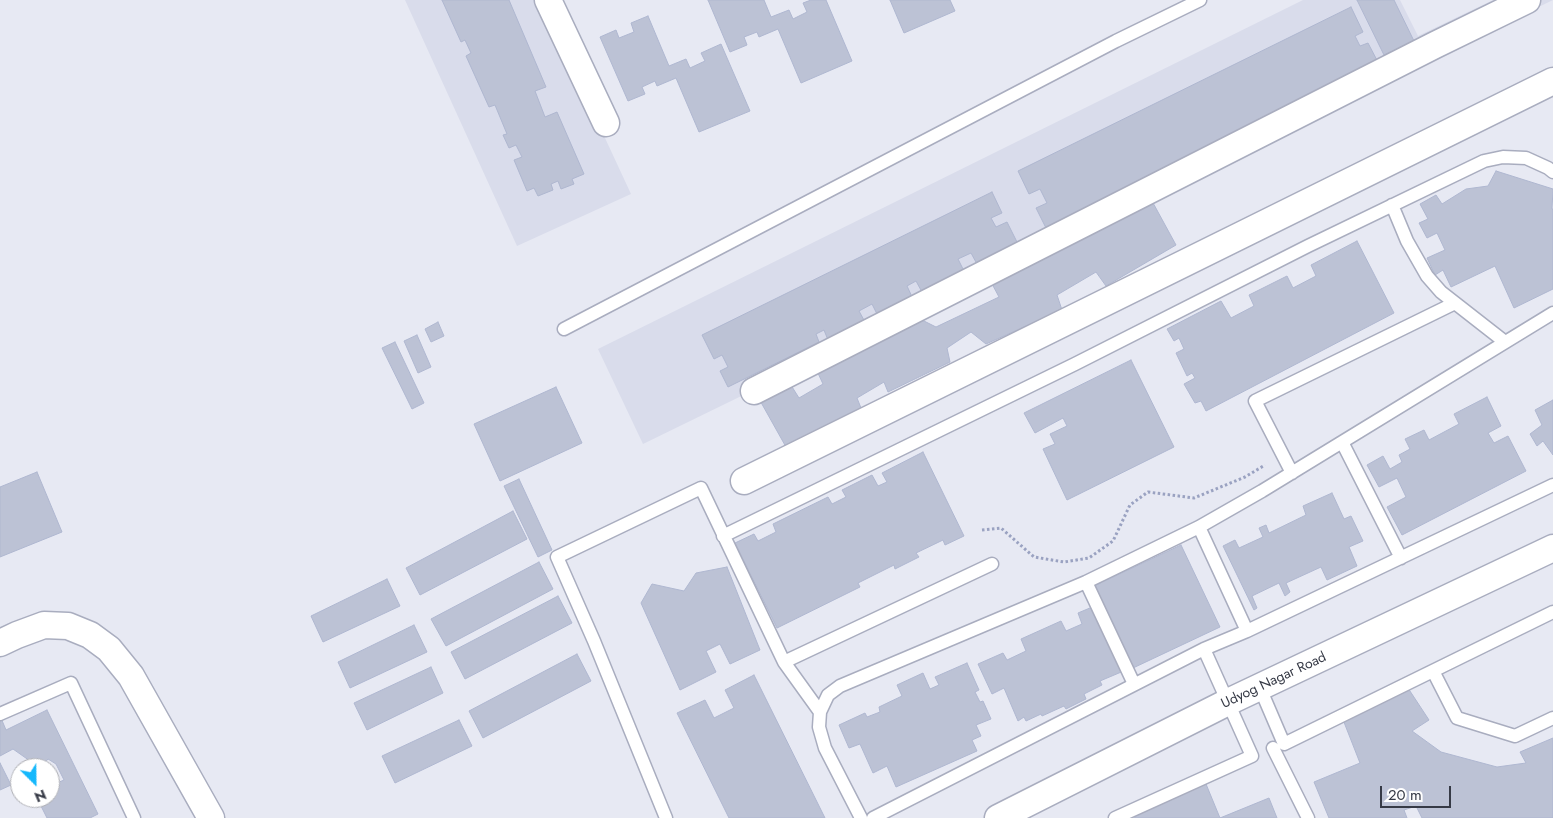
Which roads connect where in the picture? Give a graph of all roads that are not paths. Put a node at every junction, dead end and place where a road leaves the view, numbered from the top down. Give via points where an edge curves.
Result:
1 (548, 0) edge
2 (1200, 0) edge
3 (1527, 0) edge
4 (1553, 81) edge
5 (606, 123) dead end
6 (1553, 172) edge
7 (1392, 205) junction
8 (1456, 303) junction
9 (1553, 313) edge
10 (564, 329) dead end
11 (1505, 342) junction
12 (754, 391) dead end
13 (1342, 442) junction
14 (1292, 473) junction
15 (744, 481) dead end
16 (1553, 485) edge
17 (1199, 527) junction
18 (723, 536) junction
19 (1553, 548) edge
20 (1401, 558) junction
21 (992, 564) dead end
22 (1086, 582) junction
23 (1553, 612) edge
24 (1247, 631) junction
25 (0, 643) edge
26 (1204, 650) junction
27 (784, 662) junction
28 (1433, 671) junction
29 (1134, 684) junction
30 (1260, 688) junction
31 (1228, 702) junction
32 (820, 712) junction
33 (0, 714) edge
34 (1553, 718) edge
35 (1279, 746) junction
36 (1252, 756) junction
37 (209, 817) edge
38 (134, 818) edge
39 (666, 818) edge
40 (861, 818) edge
41 (873, 818) edge
42 (998, 818) edge
43 (1115, 818) edge
44 (1308, 818) edge

1 - 5 street
2 - 10 lane
3 - 12 street
4 - 15 street
6 - 7 lane via 1526,158 1503,157 1484,161
7 - 8 lane via 1427,276
7 - 18 lane
8 - 11 lane
8 - 14 lane via 1255,401
9 - 11 lane
11 - 13 lane
13 - 14 lane
13 - 20 lane
14 - 17 lane
16 - 20 lane
17 - 22 lane
17 - 24 lane
18 - 27 lane
18 - 39 lane via 701,488 557,557
19 - 30 street, Udyog Nagar Road
20 - 24 lane
21 - 27 lane
22 - 29 lane
22 - 32 lane via 840,686 828,695
23 - 28 lane
24 - 26 lane
25 - 37 street via 44,625 68,626 90,635 109,649 131,676
26 - 29 lane
26 - 31 lane
27 - 32 lane
28 - 34 lane via 1457,718 1515,736
28 - 35 lane
29 - 41 lane
30 - 31 street, Udyog Nagar Road
30 - 35 lane
31 - 36 lane
31 - 42 street, Udyog Nagar Road
32 - 40 lane via 819,727 825,748
33 - 38 lane via 71,683
35 - 36 lane
35 - 44 lane
36 - 43 lane

